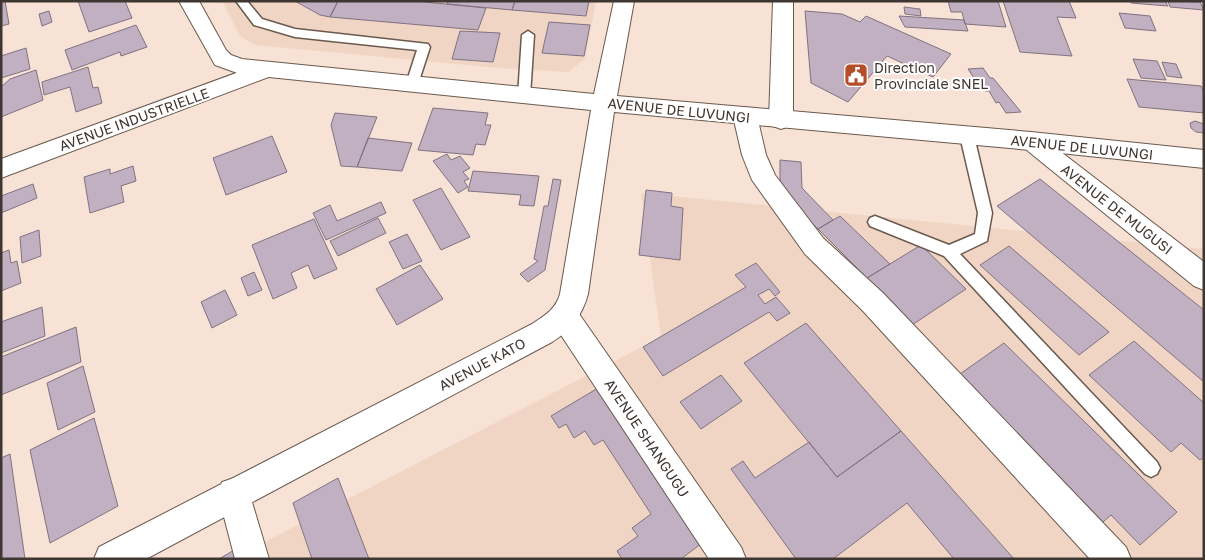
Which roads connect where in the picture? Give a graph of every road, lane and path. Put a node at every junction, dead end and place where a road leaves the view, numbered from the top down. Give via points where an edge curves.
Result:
1 (189, 1) edge
2 (241, 1) edge
3 (624, 1) edge
4 (783, 1) edge
5 (528, 35) dead end
6 (266, 70) junction
7 (412, 84) junction
8 (524, 96) junction
9 (604, 102) junction
10 (745, 116) junction
11 (782, 120) junction
12 (967, 136) junction
13 (1031, 141) junction
14 (1204, 159) edge
15 (1, 169) edge
16 (875, 222) dead end
17 (949, 252) junction
18 (1204, 278) edge
19 (565, 317) junction
20 (1150, 468) dead end
21 (234, 494) junction
22 (112, 559) edge
23 (252, 559) edge
24 (729, 559) edge
25 (1114, 559) edge

1 - 6 street, AVENUE DE LUVUNGI via 223,60
2 - 7 lane via 258,22 296,33 424,47
3 - 9 street
4 - 11 street
5 - 8 lane
6 - 7 street, AVENUE DE LUVUNGI
6 - 15 street, AVENUE INDUSTRIELLE
7 - 8 street, AVENUE DE LUVUNGI
8 - 9 street, AVENUE DE LUVUNGI
9 - 10 street, AVENUE DE LUVUNGI
9 - 19 street via 574,294
10 - 11 street, AVENUE DE LUVUNGI
10 - 25 street via 764,180 814,246 873,302
11 - 12 street, AVENUE DE LUVUNGI
12 - 13 street, AVENUE DE LUVUNGI
12 - 17 lane via 985,214 982,236
13 - 14 street, AVENUE DE LUVUNGI
13 - 18 street, AVENUE DE MUGUSI
16 - 17 lane
17 - 20 lane
19 - 21 street, AVENUE KATO via 542,333
19 - 24 street, AVENUE SHANGUGU
21 - 22 street, AVENUE KATO
21 - 23 street

